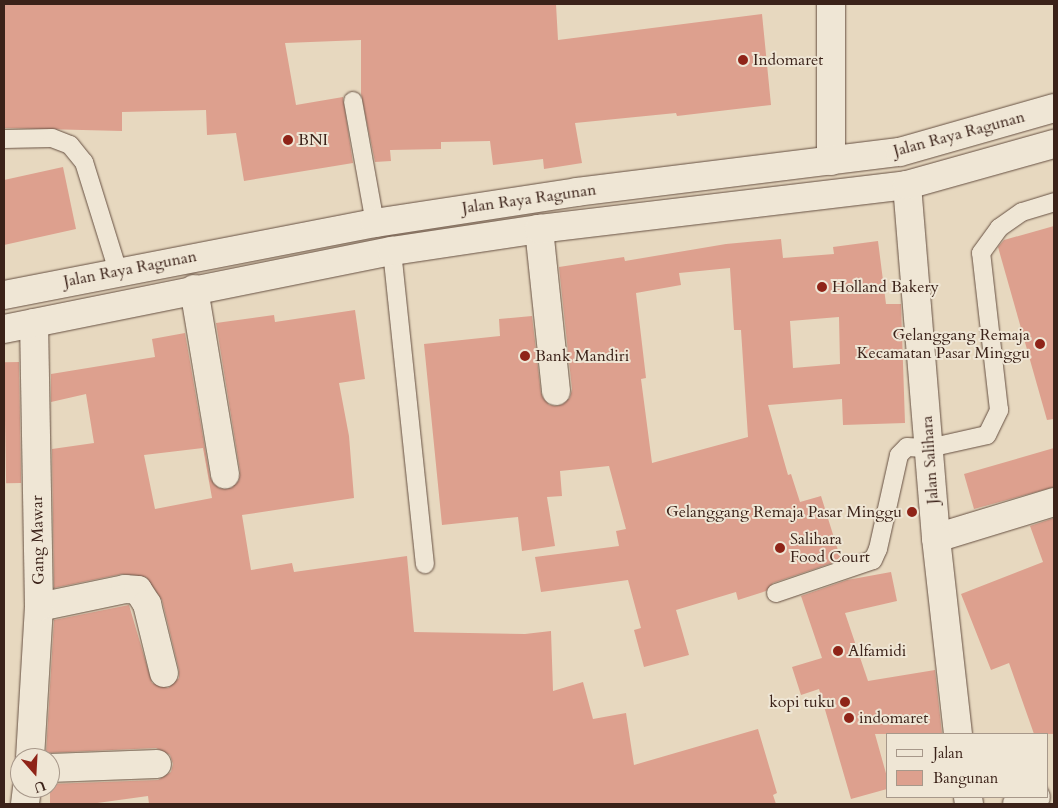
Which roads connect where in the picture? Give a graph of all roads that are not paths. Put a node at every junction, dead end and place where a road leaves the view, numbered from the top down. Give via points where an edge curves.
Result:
1 (831, 4) edge
2 (352, 101) dead end
3 (1054, 108) edge
4 (4, 139) edge
5 (1054, 144) edge
6 (830, 161) junction
7 (907, 185) junction
8 (1054, 202) edge
9 (375, 223) junction
10 (539, 229) junction
11 (392, 251) junction
12 (118, 271) junction
13 (194, 290) junction
14 (4, 295) edge
15 (34, 323) junction
16 (4, 329) edge
17 (556, 391) dead end
18 (929, 448) junction
19 (226, 474) dead end
20 (1054, 502) edge
21 (936, 538) junction
22 (425, 564) dead end
23 (776, 593) dead end
24 (39, 606) junction
25 (164, 673) dead end
26 (958, 733) edge
27 (31, 748) edge
28 (157, 764) dead end
29 (60, 768) edge
30 (1033, 798) edge
31 (1017, 804) edge

1 - 6 main road
2 - 9 lane
3 - 6 main road, Jalan Raya Ragunan via 900,152
4 - 12 lane via 52,138 70,145 84,162
5 - 7 main road, Jalan Raya Ragunan
6 - 9 main road, Jalan Raya Ragunan via 577,192
7 - 10 main road, Jalan Raya Ragunan
7 - 18 main road, Jalan Salihara
8 - 18 lane via 1022,212 999,228 981,253 999,410 987,435
9 - 12 main road, Jalan Raya Ragunan
10 - 11 main road, Jalan Raya Ragunan
10 - 17 main road
11 - 13 main road, Jalan Raya Ragunan
11 - 22 lane
12 - 14 main road, Jalan Raya Ragunan
13 - 15 main road, Jalan Raya Ragunan
13 - 19 main road
15 - 16 main road, Jalan Raya Ragunan
15 - 24 main road, Gang Mawar
18 - 21 main road, Jalan Salihara
18 - 23 lane via 907,447 899,455 873,560
20 - 21 main road
21 - 26 main road, Jalan Salihara
24 - 25 main road via 138,590 147,604
24 - 27 main road, Gang Mawar
28 - 29 main road
30 - 31 main road

